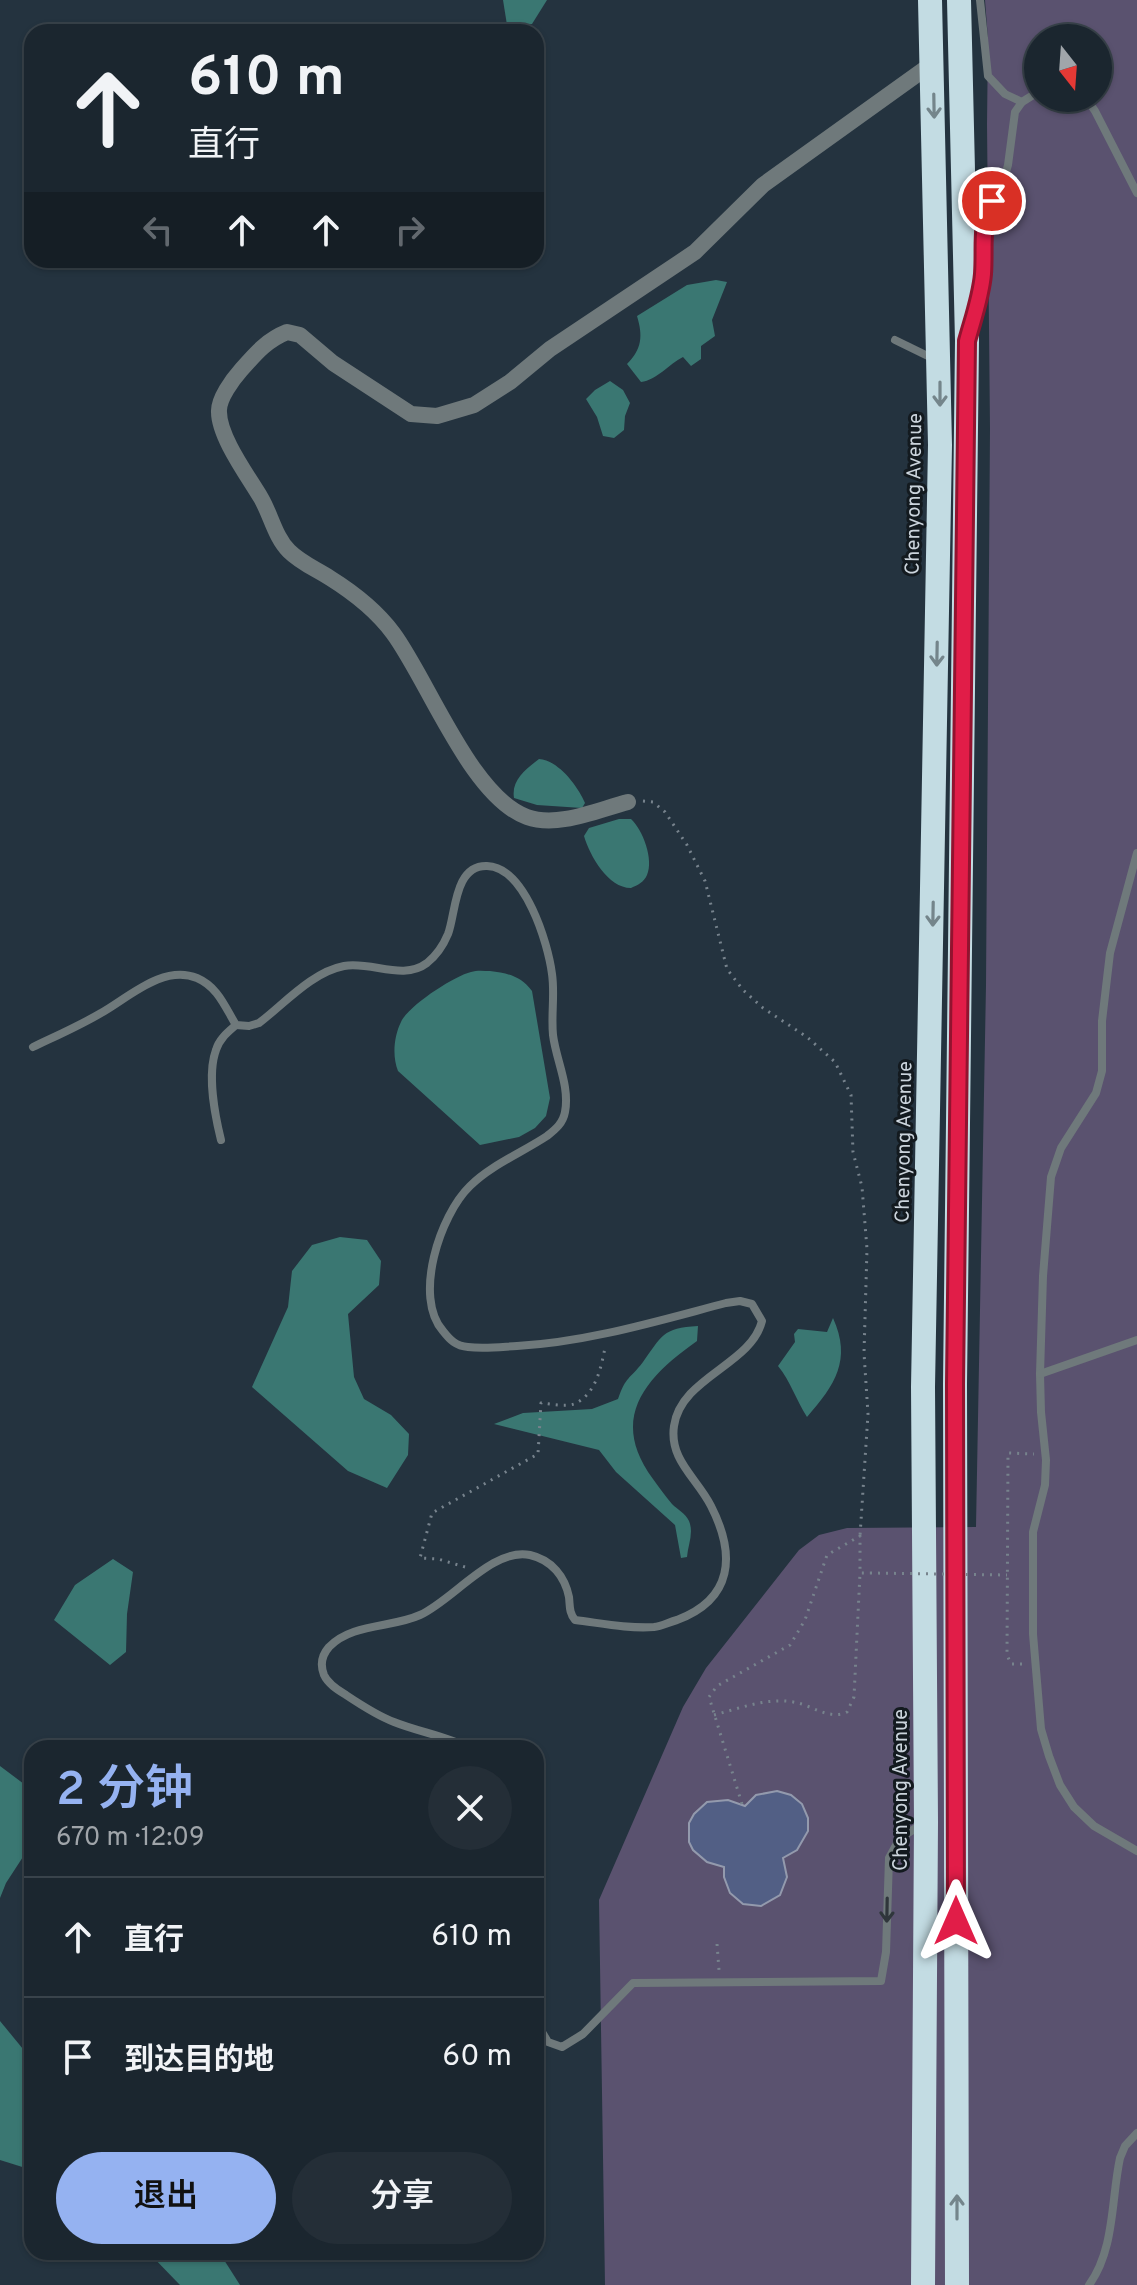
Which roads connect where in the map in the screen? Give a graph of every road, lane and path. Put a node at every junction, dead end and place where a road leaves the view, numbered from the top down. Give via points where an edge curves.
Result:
1 (930, 0) edge
2 (959, 0) edge
3 (980, 0) edge
4 (933, 63) junction
5 (1022, 102) joint
6 (1096, 112) edge
7 (1137, 193) edge
8 (895, 340) dead end
9 (967, 352) junction
10 (940, 362) junction
11 (628, 802) joint
12 (1137, 853) edge
13 (236, 1025) junction
14 (33, 1047) dead end
15 (221, 1140) dead end
16 (607, 1334) junction
17 (1137, 1340) edge
18 (1040, 1374) junction
19 (1045, 1455) junction
20 (860, 1536) junction
21 (860, 1573) junction
22 (479, 1574) junction
23 (1007, 1575) junction
24 (1036, 1664) junction
25 (715, 1717) junction
26 (446, 1740) edge
27 (742, 1804) dead end
28 (926, 1822) junction
29 (1137, 1851) edge
30 (717, 1944) dead end
31 (720, 1982) junction
32 (544, 2035) edge
33 (1137, 2133) edge
34 (923, 2285) edge
35 (957, 2285) edge
36 (1089, 2285) edge

1 - 4 highway, Chenyong Avenue
2 - 9 highway
3 - 5 lane via 988,76
4 -> 10 highway, Chenyong Avenue
4 - 11 street via 763,185 695,252 474,405 437,416 411,414 300,335 287,332 262,346 234,378 218,408 228,440 280,540 366,603 392,632 452,736 508,807 546,820
5 - 9 lane via 1011,128 1003,183 985,218 983,273
6 - 7 lane
8 - 10 lane
9 - 10 highway
35 -> 9 highway via 955,1384
10 -> 28 highway, Chenyong Avenue via 923,1387
11 - 20 path via 653,802 675,825 705,881 727,969 763,1008 835,1062 851,1095 867,1249 868,1414
12 - 18 lane via 1110,953 1102,1071 1096,1093 1061,1148 1051,1177
13 - 14 lane via 214,990 197,978 176,974
13 - 15 lane via 215,1051 212,1104
13 - 16 lane via 259,1023 323,974 343,966 408,972 424,965 445,941 468,873 491,866 516,881 528,899 552,973 553,1035 564,1080 564,1116 547,1136 482,1176 461,1196 444,1227 430,1272 431,1313 450,1340 464,1347 551,1344
16 - 22 path via 601,1368 586,1396 566,1405 541,1403 538,1454 432,1513 420,1558 457,1563
16 - 22 lane via 740,1301 752,1304 762,1321 754,1339 692,1392 674,1425 679,1461 719,1524 725,1570 720,1589 697,1612 657,1627 640,1627 575,1620 558,1572 529,1555 498,1560
17 - 18 lane
18 - 19 lane
19 - 23 path via 1008,1453
19 - 24 lane via 1045,1485 1033,1532
20 - 21 path
20 - 25 path via 824,1560 805,1620 790,1645 717,1686 709,1697
21 - 23 path, bridge
21 - 25 path via 854,1697 847,1712 835,1716 783,1701
22 - 26 lane via 421,1615 350,1634 322,1658 325,1678 334,1687 391,1721
23 - 24 path via 1007,1655 1011,1664
24 - 29 lane via 1041,1729 1060,1785 1094,1826
25 - 27 path
28 -> 31 lane via 900,1838 890,1855 881,1981
28 - 34 highway, Chenyong Avenue
30 - 31 path
31 - 32 lane via 633,1983 583,2034 562,2047
33 - 36 lane via 1120,2158 1107,2248

